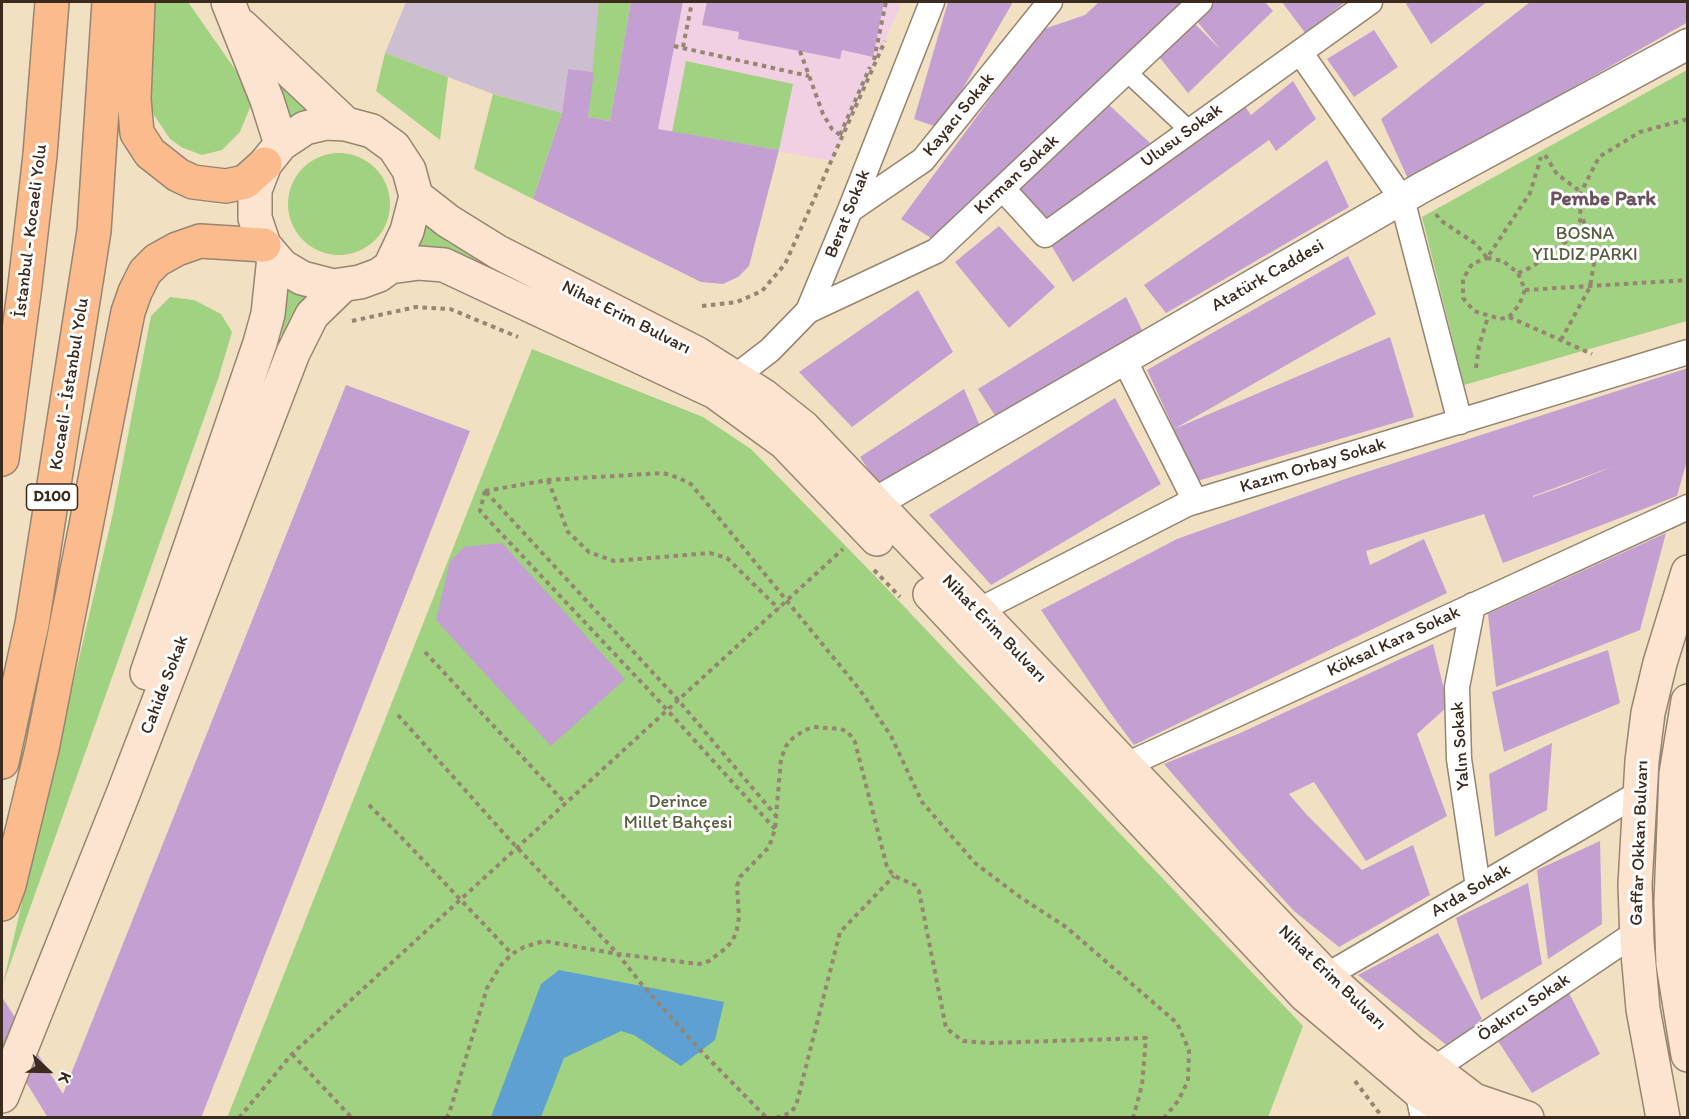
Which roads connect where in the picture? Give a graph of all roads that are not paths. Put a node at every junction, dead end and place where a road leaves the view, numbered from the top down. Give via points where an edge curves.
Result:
1 (52, 2) edge
2 (109, 2) edge
3 (138, 2) edge
4 (932, 2) edge
5 (1050, 2) edge
6 (1200, 2) edge
7 (1370, 2) edge
8 (232, 11) edge
9 (1688, 44) edge
10 (1300, 52) junction
11 (1126, 72) junction
12 (346, 124) junction
13 (1190, 131) junction
14 (273, 154) junction
15 (1003, 189) junction
16 (1412, 194) junction
17 (416, 196) junction
18 (850, 210) junction
19 (269, 251) junction
20 (390, 267) junction
21 (343, 285) junction
22 (808, 311) junction
23 (1688, 352) edge
24 (1124, 359) junction
25 (725, 384) junction
26 (1460, 422) junction
27 (2, 459) edge
28 (1195, 501) junction
29 (1688, 507) edge
30 (859, 520) junction
31 (1688, 572) edge
32 (1473, 605) junction
33 (967, 617) junction
34 (1688, 701) edge
35 (2, 762) edge
36 (1112, 771) junction
37 (1682, 771) edge
38 (1641, 792) junction
39 (1478, 887) junction
40 (2, 904) edge
41 (1679, 920) edge
42 (1637, 932) junction
43 (1316, 986) junction
44 (2, 1053) edge
45 (1688, 1055) edge
46 (1424, 1092) edge
47 (2, 1096) edge
48 (1688, 1115) edge
49 (1662, 1117) edge
50 (1459, 1118) edge
51 (1527, 1118) edge

1 - 27 highway, İstanbul - Kocaeli Yolu via 38,178
2 - 35 highway, Kocaeli - İstanbul Yolu / D100 via 94,231 32,624
3 - 14 highway via 134,99 137,133 150,153 193,182 226,186 245,182
4 - 18 street, Berat Sokak
5 - 18 street, Kayacı Sokak via 923,160
6 - 11 street, Kırman Sokak
7 - 10 street, Ulusu Sokak
8 - 12 main road
8 - 14 main road via 267,100
9 - 16 street, Atatürk Caddesi
10 - 13 street, Ulusu Sokak
10 - 16 street
11 - 13 street
11 - 15 street, Kırman Sokak
12 - 14 main road via 305,128
12 - 17 main road via 372,131 394,147 409,170
13 - 15 street, Ulusu Sokak via 1045,235
14 - 19 main road via 255,190 255,218
15 - 22 street, Kırman Sokak via 936,251
16 - 24 street, Atatürk Caddesi
16 - 26 street
17 - 20 main road via 407,231
17 - 25 main road, Nihat Erim Bulvarı via 498,252 696,353
18 - 22 street, Berat Sokak
19 - 21 main road via 282,266 302,278
19 - 40 highway via 200,242 177,249 145,272 135,292 42,749
19 - 44 main road, Cahide Sokak via 268,314 256,354 107,788
20 - 21 main road via 360,282
20 - 25 main road, Nihat Erim Bulvarı via 444,265
21 - 47 main road, Cahide Sokak via 312,315 293,353
22 - 25 street, Berat Sokak via 770,350
23 - 26 street, Kazım Orbay Sokak
24 - 28 street
24 - 30 street, Atatürk Caddesi
25 - 30 main road, Nihat Erim Bulvarı via 764,396 803,427
26 - 28 street, Kazım Orbay Sokak
28 - 33 street, Kazım Orbay Sokak
29 - 32 street, Köksal Kara Sokak
30 - 33 main road, Nihat Erim Bulvarı
31 - 38 main road, Gaffar Okkan Bulvarı via 1648,713
32 - 36 street, Köksal Kara Sokak
32 - 39 street, Yalın Sokak via 1457,687 1459,759
33 - 36 main road, Nihat Erim Bulvarı
34 - 37 main road, Gaffar Okkan Bulvarı
36 - 43 main road, Nihat Erim Bulvarı
37 - 41 main road, Gaffar Okkan Bulvarı via 1673,825
38 - 39 street, Arda Sokak
38 - 42 main road, Gaffar Okkan Bulvarı via 1635,885
39 - 43 street, Arda Sokak
41 - 45 main road, Gaffar Okkan Bulvarı via 1672,964
42 - 46 street, Öakırcı Sokak
42 - 49 main road, Gaffar Okkan Bulvarı via 1643,1009
43 - 46 main road, Nihat Erim Bulvarı via 1410,1051
46 - 50 main road, Nihat Erim Bulvarı
46 - 51 main road, Nihat Erim Bulvarı via 1474,1100
48 - 49 main road

